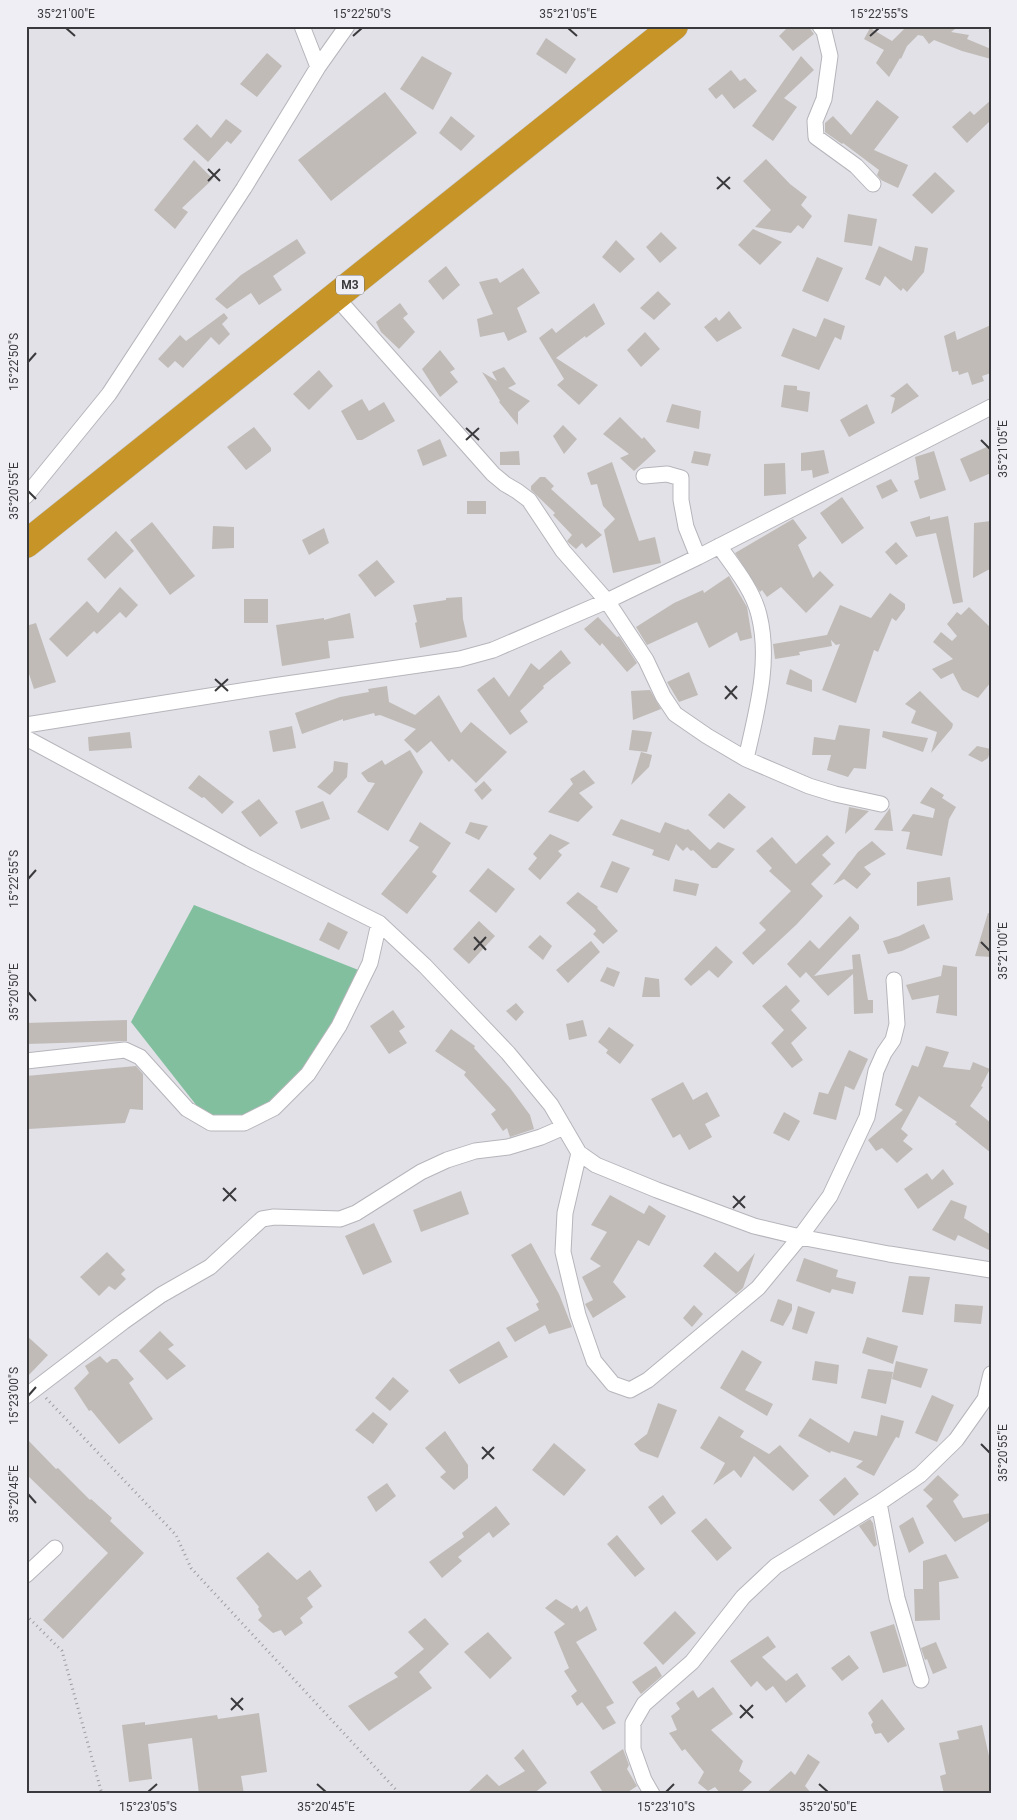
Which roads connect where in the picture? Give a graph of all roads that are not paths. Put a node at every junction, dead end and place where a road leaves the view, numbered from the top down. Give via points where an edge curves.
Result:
1 (302, 26) edge
2 (347, 26) edge
3 (674, 26) edge
4 (820, 26) edge
5 (318, 67) junction
6 (873, 184) dead end
7 (336, 296) junction
8 (991, 407) edge
9 (644, 476) dead end
10 (26, 496) edge
11 (26, 544) edge
12 (719, 546) junction
13 (698, 557) junction
14 (607, 601) junction
15 (26, 725) edge
16 (26, 738) edge
17 (746, 759) junction
18 (881, 804) dead end
19 (379, 923) junction
20 (894, 980) dead end
21 (26, 1061) edge
22 (564, 1126) junction
23 (579, 1153) junction
24 (800, 1237) junction
25 (991, 1270) edge
26 (991, 1374) edge
27 (32, 1392) edge
28 (880, 1503) junction
29 (55, 1548) dead end
30 (26, 1575) edge
31 (921, 1680) dead end
32 (652, 1794) edge

1 - 5 street
2 - 5 street
3 - 7 highway, M3
4 - 6 street via 830,56 824,99 815,121 816,138 856,166
5 - 10 street via 244,188 109,394
7 - 11 highway, M3
7 - 14 street via 493,474 529,500 563,551
8 - 12 street
9 - 13 street via 668,474 681,478 686,527
12 - 13 street
12 - 17 street via 745,584 759,614 764,652 759,698
13 - 14 street
14 - 15 street via 493,650 460,659
14 - 17 street via 646,660 675,714
16 - 19 street via 249,858
17 - 18 street via 809,786
19 - 21 street via 370,963 339,1026 308,1074 274,1108 244,1123 211,1123 187,1109 140,1057 126,1050
19 - 22 street via 426,966 508,1053 551,1104
20 - 24 street via 897,1024 893,1040 876,1071 867,1117 830,1196
22 - 23 street
22 - 27 street via 540,1137 448,1160 340,1220 262,1219 210,1267 161,1295
23 - 24 street via 596,1165 657,1190 754,1226
23 - 24 street via 565,1214 563,1252 578,1316 594,1361 613,1384 630,1390 648,1380 758,1288
24 - 25 street
26 - 28 street via 985,1399 956,1440 920,1475
28 - 31 street via 897,1598
28 - 32 street via 776,1566 743,1597 692,1662 644,1704 633,1724 633,1750
29 - 30 street

